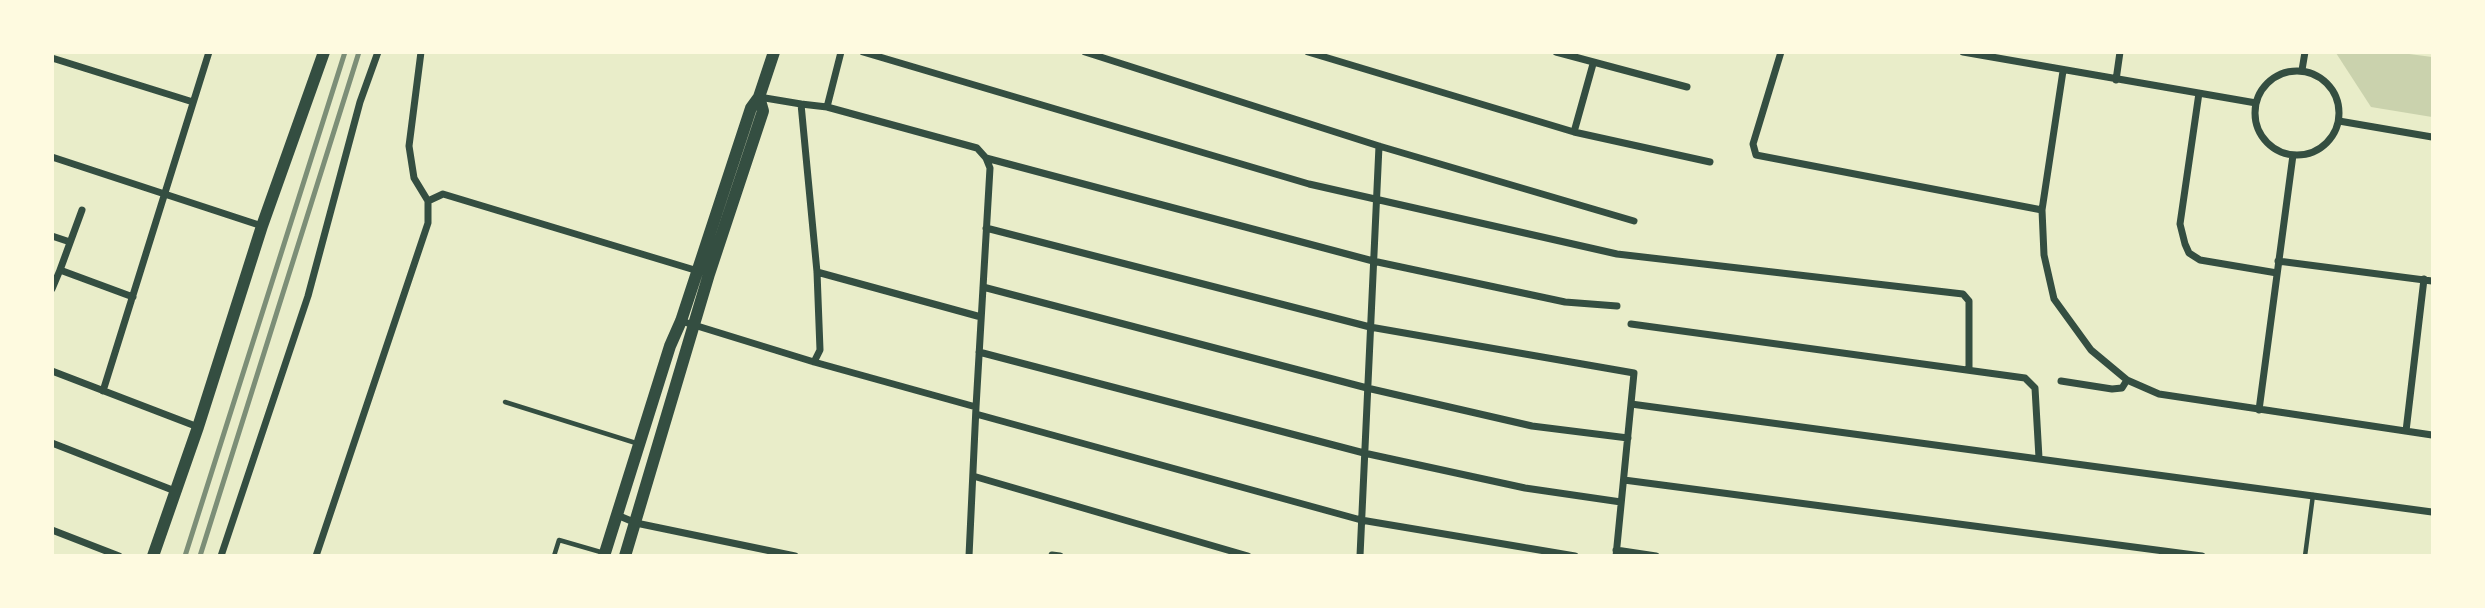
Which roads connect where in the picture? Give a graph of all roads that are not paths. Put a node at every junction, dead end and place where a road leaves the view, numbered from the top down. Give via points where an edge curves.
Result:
1 (209, 52) edge
2 (324, 52) edge
3 (378, 52) edge
4 (421, 52) edge
5 (774, 52) edge
6 (841, 52) edge
7 (863, 52) edge
8 (1085, 52) edge
9 (1308, 52) edge
10 (1556, 52) edge
11 (1781, 52) edge
12 (1963, 52) edge
13 (2120, 52) edge
14 (2305, 52) edge
15 (52, 58) edge
16 (1593, 64) junction
17 (2302, 70) junction
18 (2063, 71) junction
19 (2116, 80) junction
20 (1687, 88) dead end
21 (2199, 93) junction
22 (760, 97) junction
23 (193, 102) junction
24 (2256, 103) junction
25 (802, 104) junction
26 (827, 107) junction
27 (2339, 121) junction
28 (1574, 132) junction
29 (2432, 137) edge
30 (1379, 146) junction
31 (2293, 155) junction
32 (52, 157) edge
33 (986, 158) junction
34 (1710, 162) dead end
35 (164, 194) junction
36 (1376, 198) junction
37 (428, 201) junction
38 (2042, 210) junction
39 (82, 211) dead end
40 (1634, 221) dead end
41 (262, 226) junction
42 (986, 228) junction
43 (52, 236) edge
44 (70, 242) junction
45 (1373, 261) junction
46 (2278, 261) junction
47 (60, 270) junction
48 (703, 272) junction
49 (817, 272) junction
50 (2277, 273) junction
51 (2428, 280) edge
52 (983, 287) junction
53 (52, 289) edge
54 (132, 297) junction
55 (1617, 306) dead end
56 (981, 317) junction
57 (681, 321) junction
58 (1632, 324) dead end
59 (694, 326) junction
60 (1370, 327) junction
61 (979, 352) junction
62 (814, 362) junction
63 (1969, 370) junction
64 (52, 371) edge
65 (2127, 380) junction
66 (2061, 381) dead end
67 (1367, 388) junction
68 (103, 391) junction
69 (505, 402) dead end
70 (1631, 404) junction
71 (976, 410) junction
72 (2259, 410) junction
73 (198, 427) junction
74 (2406, 431) junction
75 (2432, 435) edge
76 (1628, 438) junction
77 (52, 443) edge
78 (639, 444) junction
79 (1364, 453) junction
80 (2039, 458) junction
81 (973, 476) junction
82 (1624, 480) junction
83 (175, 491) junction
84 (2312, 495) junction
85 (1621, 502) junction
86 (2432, 512) edge
87 (617, 515) junction
88 (1361, 520) junction
89 (636, 523) junction
90 (52, 530) edge
91 (1616, 553) edge
92 (604, 554) edge
93 (119, 555) edge
94 (153, 555) edge
95 (220, 555) edge
96 (316, 555) edge
97 (554, 555) edge
98 (625, 555) edge
99 (795, 555) edge
100 (969, 555) edge
101 (1248, 555) edge
102 (1360, 555) edge
103 (1575, 555) edge
104 (1656, 555) edge
105 (2202, 555) edge
106 (2305, 555) edge

1 - 23 street
2 - 41 street
3 - 95 street via 360,102 308,296
4 - 37 street via 409,146 414,178
5 - 22 street
6 - 26 street
7 - 36 street via 1309,184
8 - 30 street
9 - 28 street
10 - 16 street
11 - 38 street via 1753,144 1756,155
12 - 18 street
13 - 19 street
14 - 17 street
15 - 23 street
16 - 20 street
16 - 28 street
17 - 24 street via 2273,78
17 - 27 street via 2321,78 2336,94
18 - 19 street
18 - 38 street
19 - 21 street
21 - 24 street
21 - 50 street via 2180,224 2185,244 2200,260
22 - 25 street
22 - 48 street via 751,108
23 - 35 street
24 - 31 street via 2255,118 2268,143
25 - 26 street
25 - 49 street
26 - 33 street via 977,148
27 - 29 street
27 - 31 street via 2328,143
28 - 34 street
30 - 36 street
30 - 40 street
31 - 46 street
32 - 35 street
33 - 42 street
33 - 45 street
35 - 41 street
35 - 54 street
36 - 45 street
36 - 63 street via 1617,254 1963,294 1969,301
37 - 48 street via 443,194
37 - 96 street via 428,223
38 - 65 street via 2044,255 2054,299 2091,350
39 - 44 street
41 - 73 street
42 - 52 street
42 - 60 street
43 - 44 street
44 - 47 street
45 - 55 street via 1565,302
45 - 60 street
46 - 50 street
46 - 51 street
47 - 53 street
47 - 54 street
48 - 57 street
48 - 59 street
49 - 56 street
49 - 62 street via 820,350
50 - 72 street
51 - 74 street
52 - 56 street
52 - 67 street
54 - 68 street
56 - 61 street
57 - 59 street
57 - 78 street
58 - 63 street
59 - 62 street
59 - 89 street
60 - 67 street
60 - 70 street via 1634,373
61 - 71 street
61 - 79 street
62 - 71 street
63 - 80 street via 2025,377 2031,382
64 - 68 street
65 - 66 street via 2112,389
65 - 72 street via 2159,394
67 - 76 street via 1532,426
67 - 79 street
68 - 73 street
69 - 78 lane
70 - 76 street
70 - 80 street
71 - 81 street
71 - 88 street
72 - 74 street
73 - 83 street
74 - 75 street
76 - 82 street
77 - 83 street
78 - 87 street
79 - 85 street via 1525,488
79 - 88 street
80 - 84 street
81 - 100 street
81 - 101 street
82 - 85 street
82 - 105 street
83 - 94 street
84 - 86 street
84 - 106 lane
85 - 91 street
87 - 89 street
87 - 92 street
88 - 102 street
88 - 103 street
89 - 98 street
89 - 99 street
90 - 93 street
91 - 104 street
92 - 97 lane via 559,540

